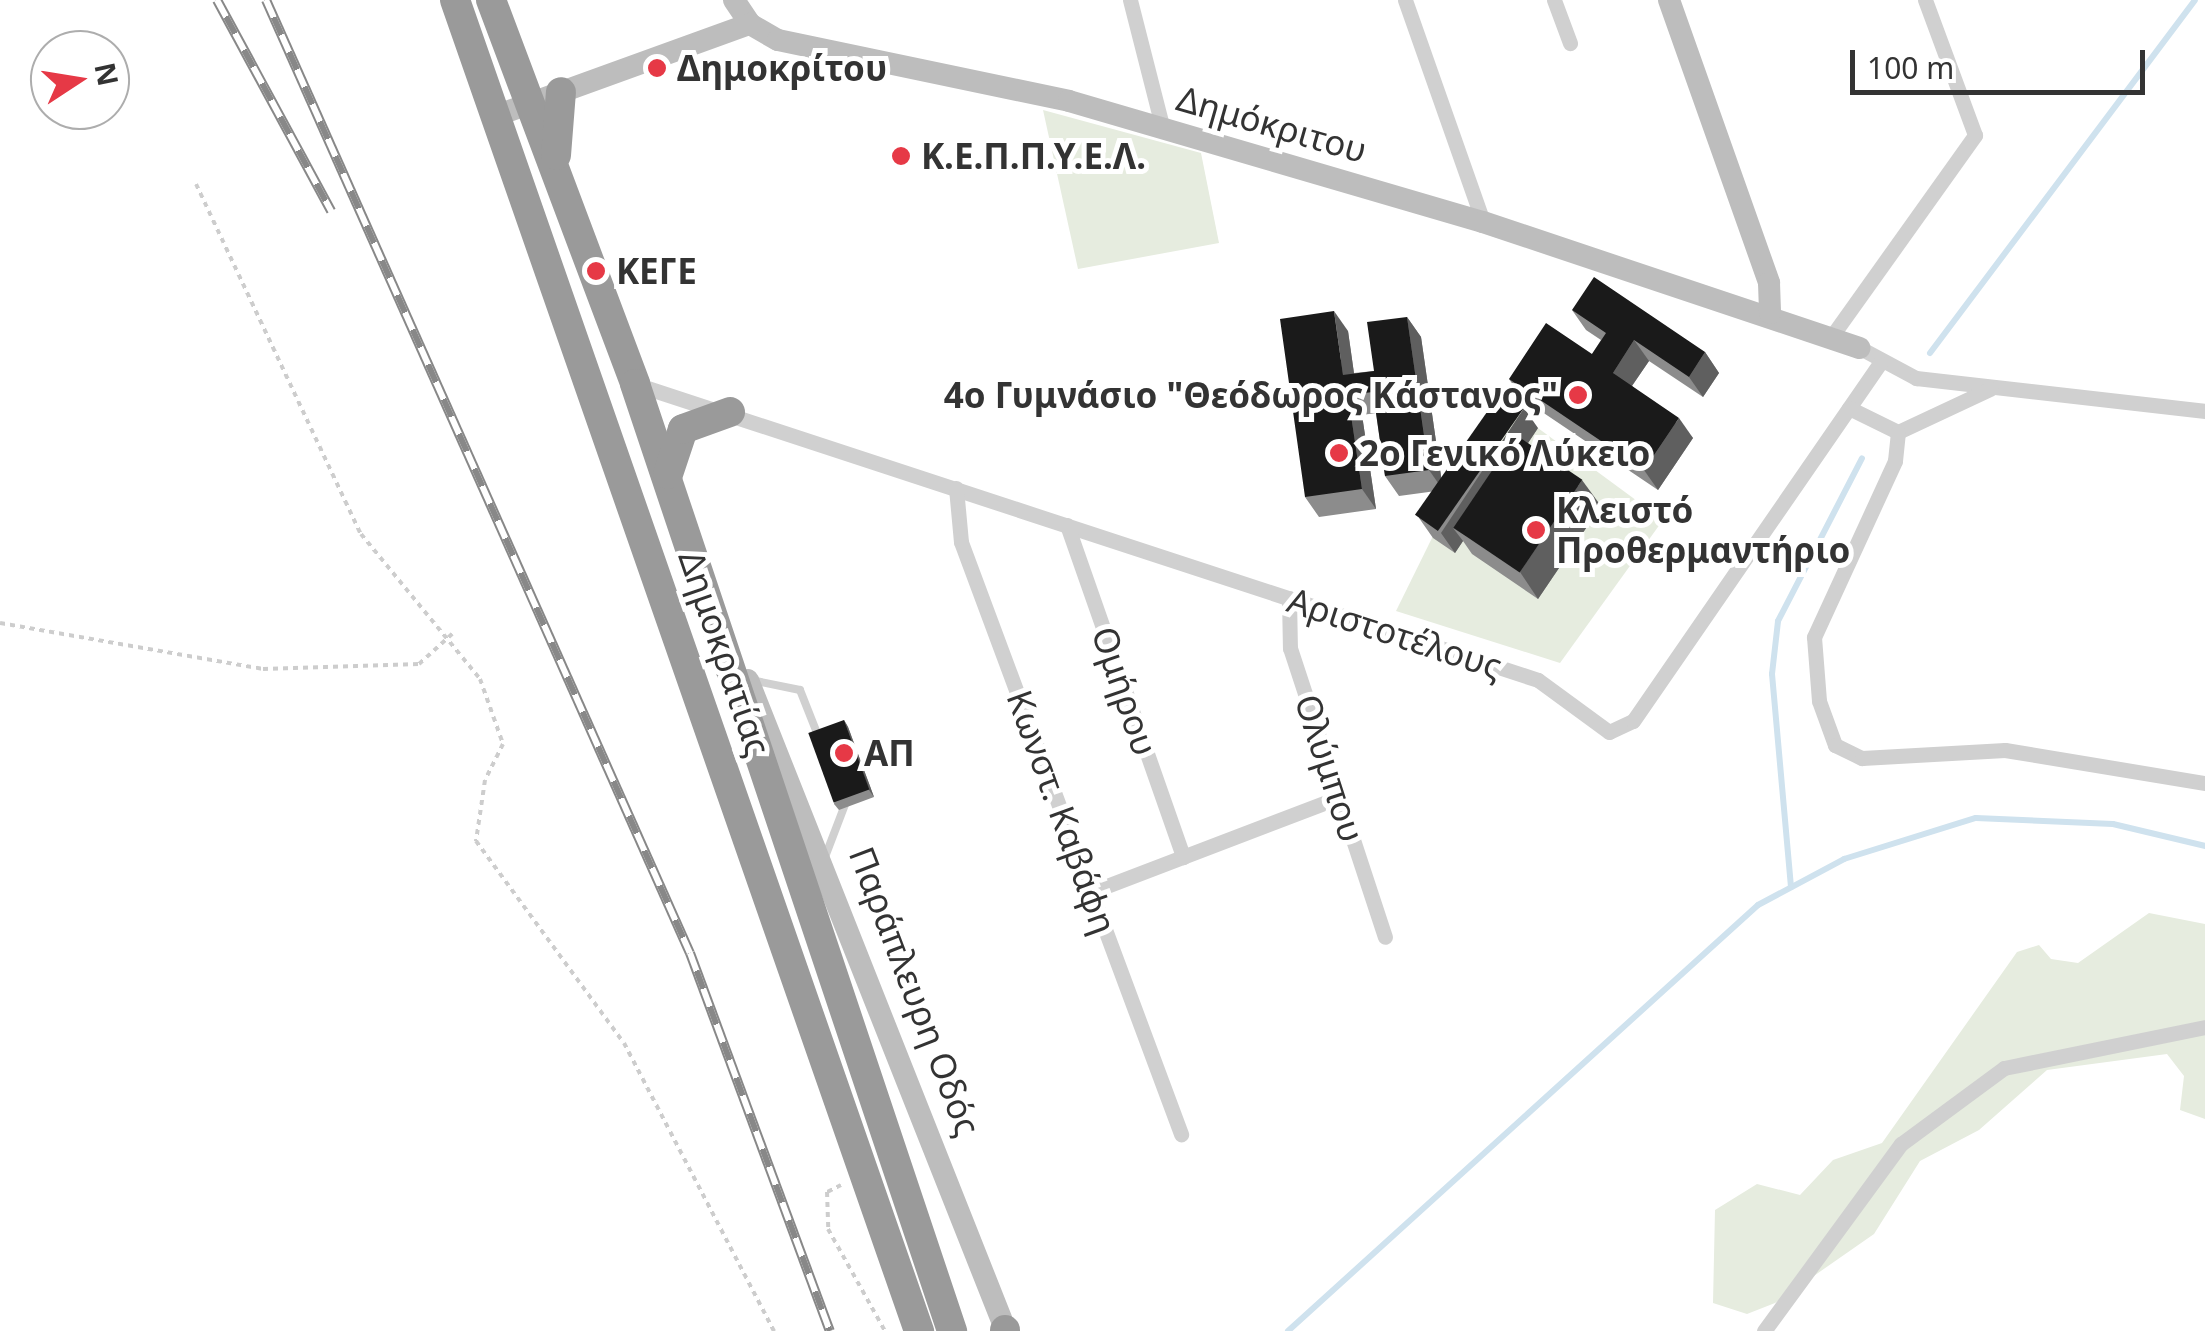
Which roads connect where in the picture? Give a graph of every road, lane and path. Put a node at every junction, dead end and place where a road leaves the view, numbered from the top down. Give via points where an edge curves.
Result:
1 (455, 0) edge
2 (492, 0) edge
3 (734, 0) edge
4 (1130, 0) edge
5 (1406, 0) edge
6 (1554, 0) edge
7 (1670, 0) edge
8 (1925, 0) edge
9 (750, 24) junction
10 (1570, 42) dead end
11 (561, 92) junction
12 (532, 103) junction
13 (498, 115) junction
14 (1163, 129) junction
15 (557, 168) junction
16 (196, 184) dead end
17 (1483, 222) junction
18 (1770, 313) junction
19 (1834, 333) junction
20 (1860, 348) joint
21 (1880, 363) junction
22 (636, 384) junction
23 (1993, 388) junction
24 (1849, 408) junction
25 (2205, 411) edge
26 (730, 412) junction
27 (1898, 432) junction
28 (668, 478) junction
29 (956, 488) junction
30 (1067, 524) junction
31 (1289, 598) junction
32 (709, 602) junction
33 (0, 623) edge
34 (452, 634) junction
35 (748, 680) junction
36 (827, 757) edge
37 (2205, 783) edge
38 (841, 790) edge
39 (1340, 797) junction
40 (825, 857) junction
41 (1182, 857) junction
42 (1091, 892) junction
43 (1385, 937) dead end
44 (2205, 1027) edge
45 (1180, 1134) dead end
46 (864, 1175) junction
47 (774, 1331) edge
48 (885, 1331) edge
49 (919, 1331) edge
50 (952, 1331) edge
51 (1005, 1331) edge
52 (1764, 1331) edge

1 - 13 highway, Δημοκρατίας
2 - 12 highway, Δημοκρατίας
3 - 9 street
4 - 14 street
5 - 17 street
6 - 10 street
7 - 18 street via 1769,283
8 - 19 street via 1975,135
9 - 11 street
9 - 14 street, Δημόκριτου via 778,40
11 - 12 street
11 - 15 highway
12 - 13 street
12 - 15 highway, Δημοκρατίας
13 - 46 highway, Δημοκρατίας
14 - 17 street, Δημόκριτου
15 - 22 highway, Δημοκρατίας
16 - 34 path via 362,534 402,593
17 - 18 street, Δημόκριτου
18 - 19 street, Δημόκριτου
19 - 20 street, Δημόκριτου
20 - 21 street
21 - 23 street
21 - 24 street, Αριστοτέλους
22 - 26 street, Αριστοτέλους
22 - 28 highway, Δημοκρατίας
23 - 25 street
23 - 27 street
24 - 27 street
24 - 31 street, Αριστοτέλους via 1622,729 1609,732 1538,680
26 - 28 highway via 683,429
26 - 29 street, Αριστοτέλους
27 - 37 street via 1895,461 1814,637 1819,702 1835,745 1862,758 2005,750
28 - 32 highway, Δημοκρατίας
29 - 30 street, Αριστοτέλους
29 - 42 street, Κωνστ. Καβάφη via 962,542
30 - 31 street, Αριστοτέλους
30 - 41 street, Ομήρου
31 - 39 street, Ολύμπου via 1290,648
32 - 35 highway
32 - 50 highway, Δημοκρατίας
33 - 34 path via 263,669 419,664
34 - 47 path via 503,744 485,780 476,841 624,1043
35 - 36 lane via 800,690
35 - 40 street, Παράπλευρη Οδός
38 - 40 lane via 848,807
39 - 41 street
39 - 43 street, Ολύμπου
40 - 51 street, Παράπλευρη Οδός
41 - 42 street
42 - 45 street, Κωνστ. Καβάφη
44 - 52 street via 2019,1060 1924,1123
46 - 48 path via 826,1192 828,1229
46 - 49 highway, Δημοκρατίας

